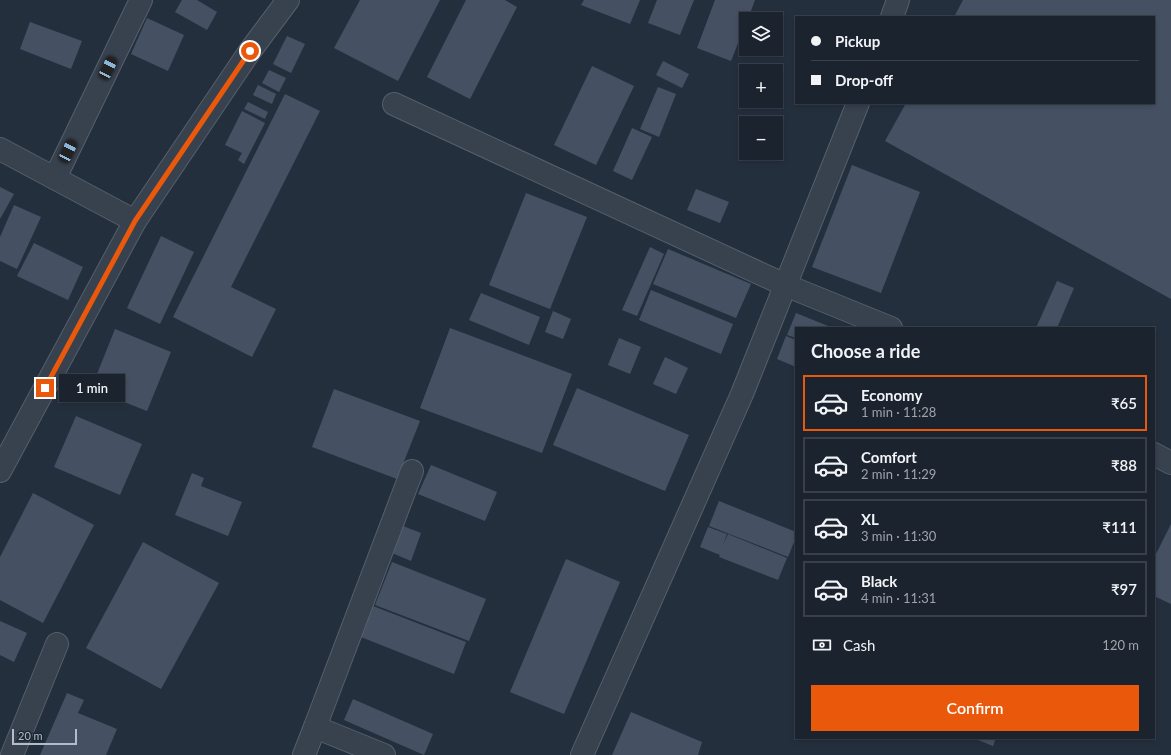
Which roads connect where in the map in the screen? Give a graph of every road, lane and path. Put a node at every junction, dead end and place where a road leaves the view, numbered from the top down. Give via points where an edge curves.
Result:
1 (141, 0) edge
2 (288, 0) edge
3 (898, 0) edge
4 (892, 16) edge
5 (394, 104) dead end
6 (858, 104) edge
7 (0, 149) edge
8 (55, 178) junction
9 (135, 221) junction
10 (785, 285) junction
11 (889, 327) edge
12 (1155, 455) edge
13 (1171, 463) edge
14 (0, 471) edge
15 (412, 471) dead end
16 (57, 644) dead end
17 (315, 727) junction
18 (12, 755) edge
19 (304, 755) edge
20 (384, 755) edge
21 (582, 755) edge

1 - 8 street
2 - 9 street via 250,51
3 - 4 street
5 - 10 street
6 - 10 street
7 - 8 street
8 - 9 street
9 - 14 street
10 - 11 street
10 - 21 street via 742,394
12 - 13 street
15 - 17 street
16 - 18 street
17 - 19 street
17 - 20 street

